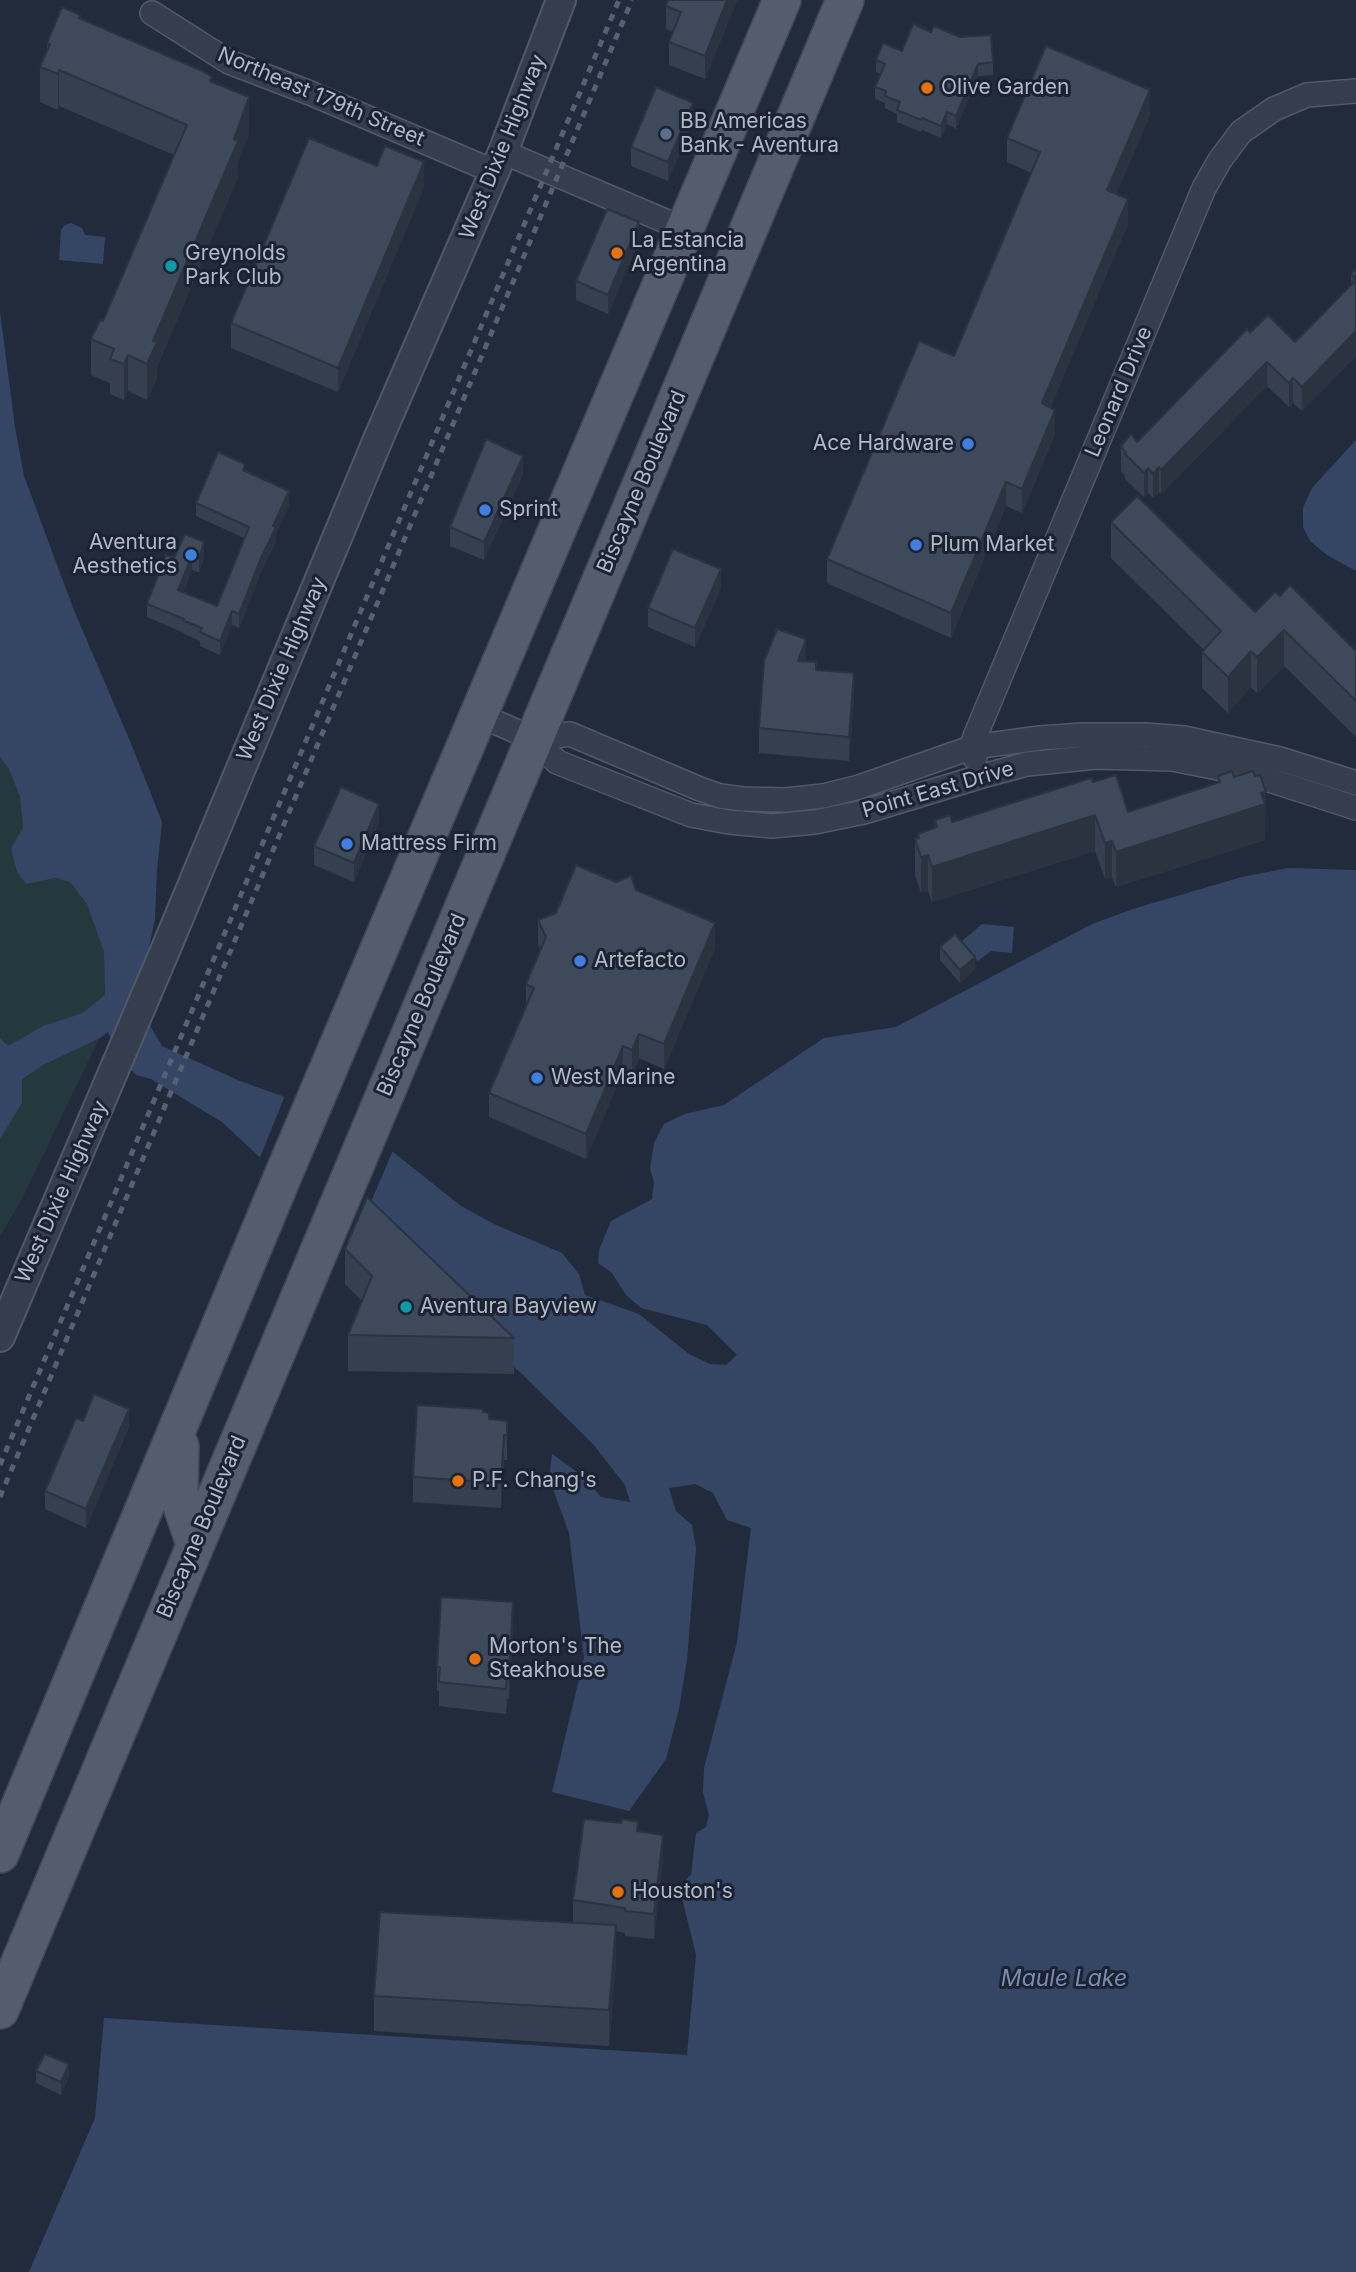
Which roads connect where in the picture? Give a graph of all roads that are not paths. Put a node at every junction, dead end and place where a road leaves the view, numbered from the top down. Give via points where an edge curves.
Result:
1 (561, 0) edge
2 (782, 0) edge
3 (845, 0) edge
4 (152, 13) dead end
5 (1356, 91) edge
6 (499, 162) junction
7 (684, 229) junction
8 (479, 715) junction
9 (534, 739) junction
10 (973, 747) junction
11 (979, 776) junction
12 (1356, 783) edge
13 (1356, 808) edge
14 (0, 1337) edge
15 (182, 1421) junction
16 (195, 1544) junction
17 (0, 1854) edge
18 (0, 2010) edge

1 - 6 street, West Dixie Highway
2 - 7 main road
3 - 9 main road, Biscayne Boulevard
4 - 6 street, Northeast 179th Street via 229,62
5 - 10 street, Leonard Drive via 1307,95 1274,109 1241,132 1220,160
6 - 7 street, Northeast 179th Street
6 - 14 street, West Dixie Highway via 374,447
7 - 8 main road
8 - 9 street, Point East Drive
8 - 15 main road
9 - 10 street, Point East Drive via 570,734 720,796 785,800 859,787
9 - 11 street, Point East Drive via 557,761 691,815 772,826 864,812
9 - 16 main road, Biscayne Boulevard
10 - 11 street
10 - 12 street, Point East Drive via 1040,738 1157,735 1242,749
11 - 13 street, Point East Drive via 1062,759 1172,759 1260,777
15 - 16 main road via 179,1497
15 - 17 main road
16 - 18 main road, Biscayne Boulevard

